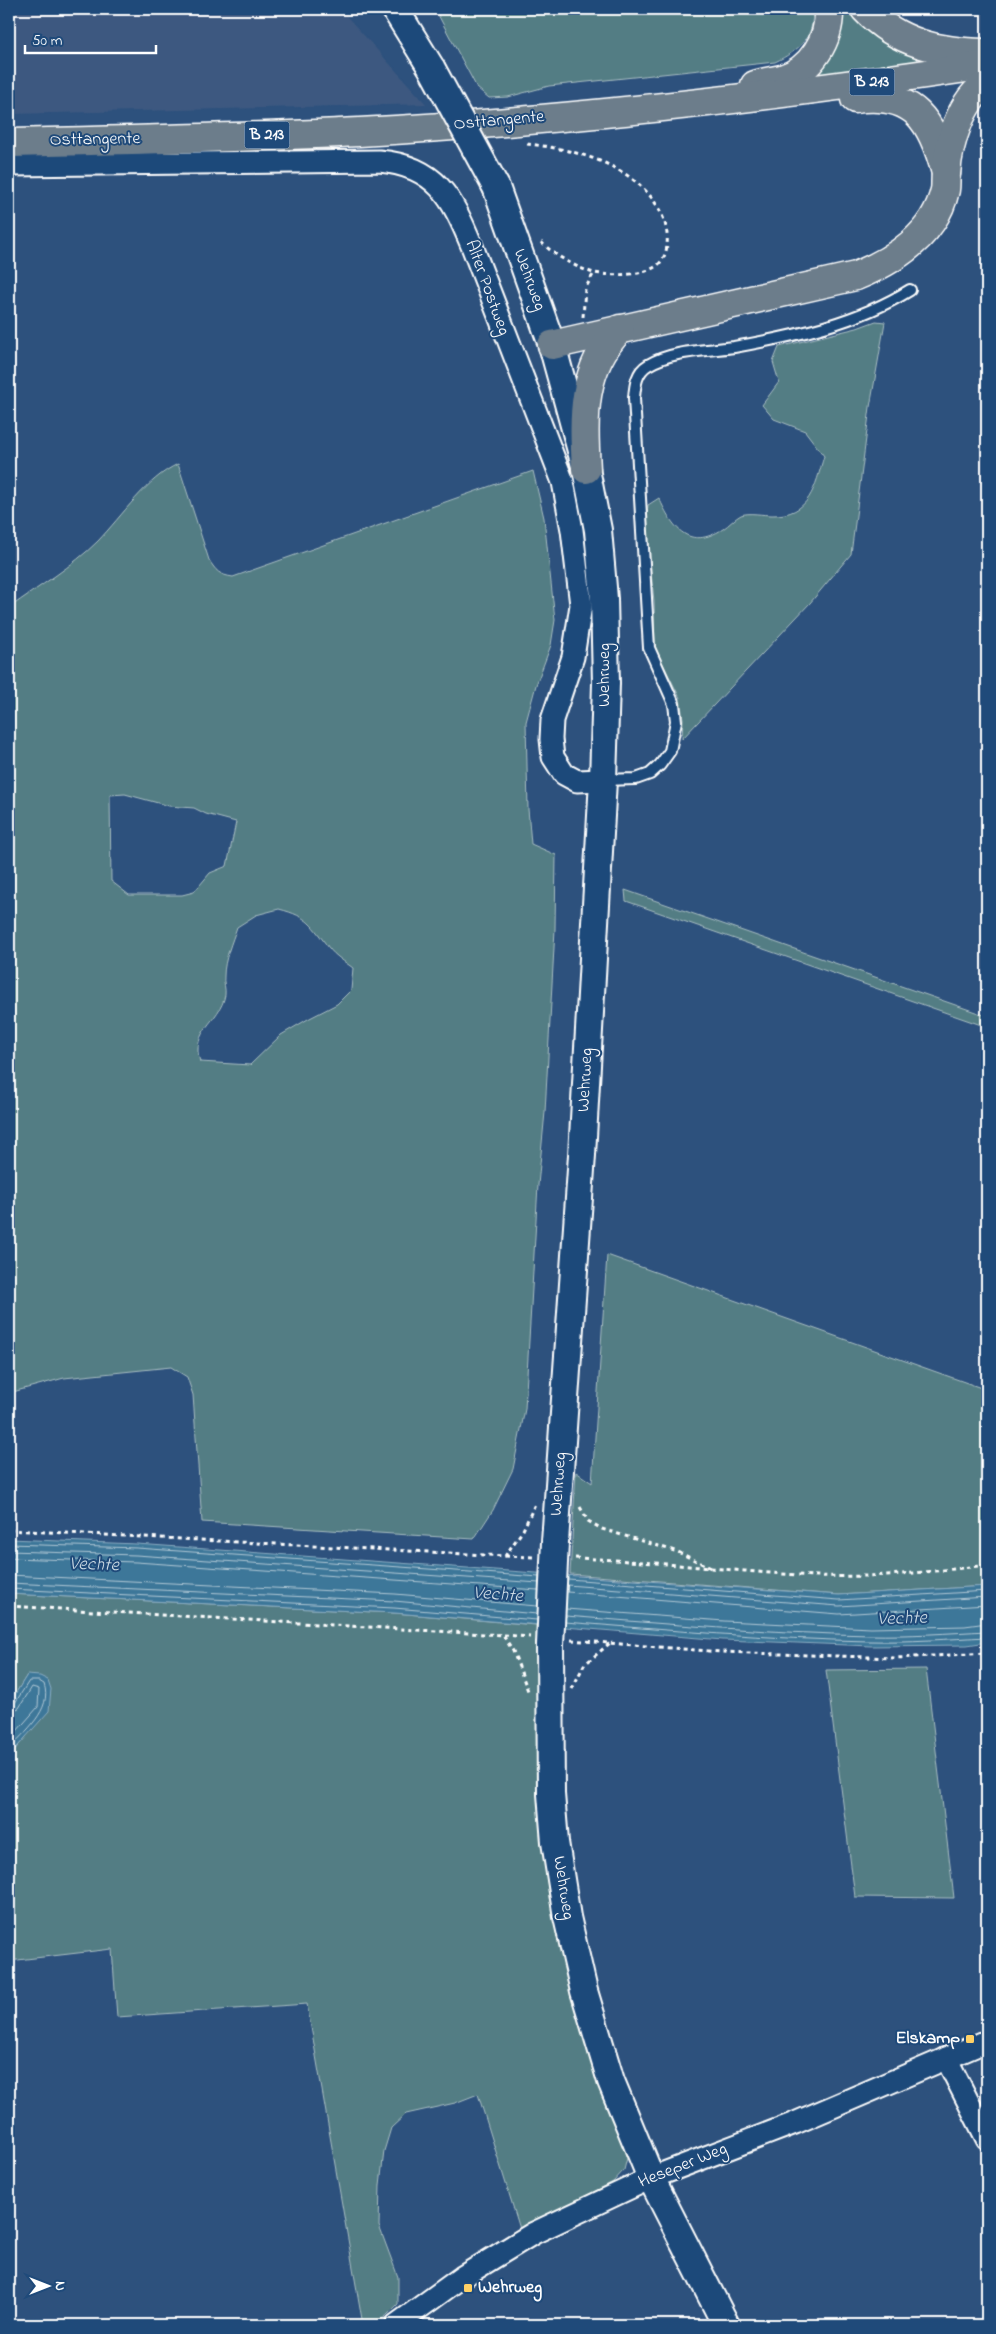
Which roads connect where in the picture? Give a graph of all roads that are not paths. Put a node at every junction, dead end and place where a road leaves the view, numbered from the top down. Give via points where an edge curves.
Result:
1 (395, 9) edge
2 (829, 9) edge
3 (865, 9) edge
4 (987, 53) edge
5 (987, 65) edge
6 (987, 84) edge
7 (756, 97) junction
8 (685, 103) junction
9 (9, 143) edge
10 (9, 165) edge
11 (946, 173) junction
12 (910, 290) dead end
13 (620, 329) junction
14 (552, 345) junction
15 (586, 469) junction
16 (603, 780) junction
17 (987, 2042) edge
18 (946, 2058) junction
19 (987, 2139) edge
20 (651, 2178) junction
21 (396, 2325) edge
22 (726, 2325) edge

1 - 14 street, Wehrweg, bridge via 432,69 496,187
2 - 8 main road via 822,44 814,57 800,69 783,78
3 - 4 main road via 878,22 909,41 932,49
5 - 7 main road, Osttangente / B 213
6 - 11 main road via 964,108
7 - 8 main road, Osttangente / B 213
7 - 11 main road via 831,102 875,96 896,99 916,112 931,128
8 - 9 main road, Osttangente / B 213 via 526,120 359,132
10 - 16 street, Alter Postweg via 378,161 410,168 429,177 444,191 457,210 472,246 563,482 581,605 573,657 552,720 553,757 564,774 577,781
11 - 13 main road via 946,189 924,233 880,266 856,276
12 - 16 lane via 881,308 843,322 765,341 673,356 648,365 640,372 636,382 634,417 649,648 674,704 676,721 670,751 650,774 636,779
13 - 14 main road
13 - 15 main road via 595,363 583,422
14 - 15 street, Wehrweg
15 - 16 street, Wehrweg via 598,530 604,599
16 - 20 street, Wehrweg, bridge via 582,1155 559,1475 557,1552 548,1640 551,1794 567,1917 584,1991 611,2081
17 - 18 street, Heseper Weg
18 - 19 street
18 - 20 street, Heseper Weg via 795,2123
20 - 21 street, Heseper Weg via 534,2232 462,2277
20 - 22 street, Wehrweg

